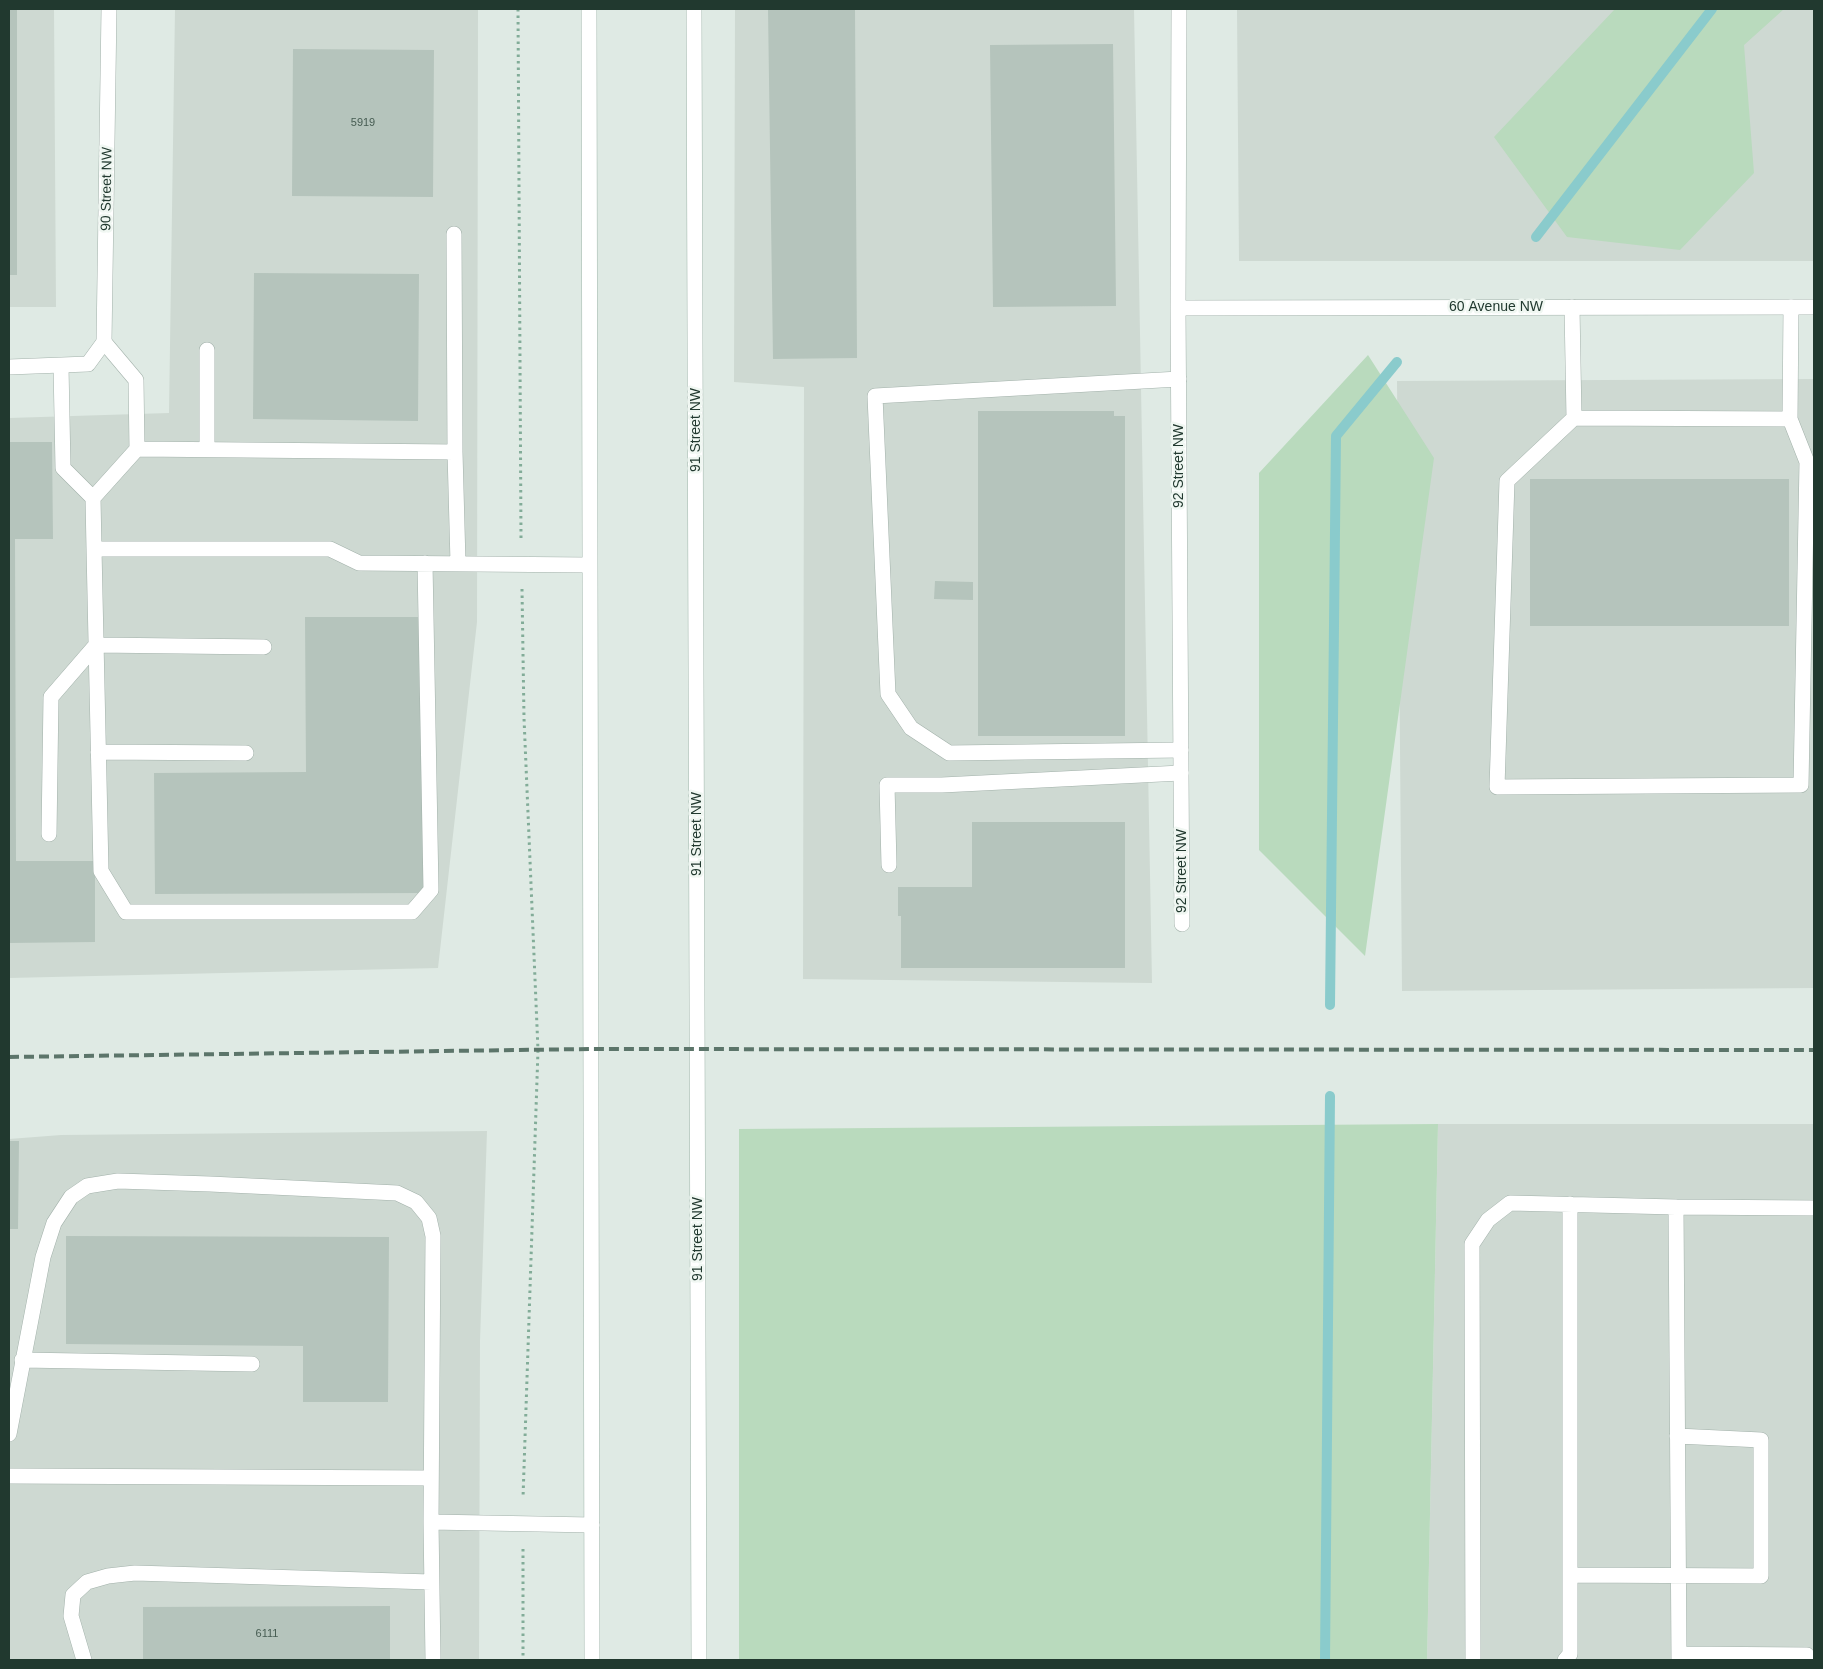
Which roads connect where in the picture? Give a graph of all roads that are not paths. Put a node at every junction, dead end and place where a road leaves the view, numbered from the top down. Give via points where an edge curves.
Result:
1 (109, 9) edge
2 (589, 9) edge
3 (694, 9) edge
4 (1179, 9) edge
5 (454, 234) dead end
6 (1572, 307) junction
7 (1791, 307) junction
8 (1814, 307) edge
9 (1178, 308) junction
10 (104, 342) junction
11 (207, 350) dead end
12 (61, 366) junction
13 (9, 367) edge
14 (1179, 380) junction
15 (1574, 418) junction
16 (1790, 419) junction
17 (137, 449) junction
18 (207, 449) junction
19 (455, 452) junction
20 (93, 498) junction
21 (94, 549) junction
22 (425, 563) junction
23 (458, 563) junction
24 (589, 564) junction
25 (96, 645) junction
26 (264, 647) dead end
27 (1181, 750) junction
28 (98, 752) junction
29 (246, 753) dead end
30 (1181, 772) junction
31 (49, 834) dead end
32 (888, 865) dead end
33 (1182, 924) dead end
34 (1570, 1204) junction
35 (1676, 1207) junction
36 (1814, 1208) edge
37 (22, 1360) junction
38 (252, 1364) dead end
39 (9, 1434) edge
40 (1677, 1436) junction
41 (9, 1476) edge
42 (431, 1478) junction
43 (431, 1522) junction
44 (592, 1525) junction
45 (1570, 1575) junction
46 (1677, 1576) junction
47 (431, 1582) junction
48 (1807, 1655) dead end
49 (1679, 1657) edge
50 (84, 1660) edge
51 (432, 1660) edge
52 (592, 1660) edge
53 (699, 1660) edge
54 (1473, 1660) edge
55 (1565, 1660) edge

1 - 10 main road, 90 Street NW
2 - 24 main road
3 - 53 main road, 91 Street NW
4 - 9 main road, 92 Street NW
5 - 19 main road
6 - 7 main road, 60 Avenue NW
6 - 9 main road, 60 Avenue NW
6 - 15 main road
7 - 8 main road, 60 Avenue NW
7 - 16 main road
9 - 14 main road, 92 Street NW
10 - 12 main road via 88,364
10 - 17 main road via 136,380
11 - 18 main road
12 - 13 main road
12 - 20 main road via 63,468
14 - 27 main road, 92 Street NW
14 - 27 main road via 875,396 888,694 911,728 949,753
15 - 16 main road
15 - 16 main road via 1506,481 1497,787 1801,785 1807,462
17 - 18 main road
17 - 20 main road
18 - 19 main road
19 - 23 main road
20 - 21 main road
21 - 22 main road via 330,549 360,563
21 - 25 main road
22 - 23 main road
22 - 28 main road via 431,890 412,912 126,912 101,871
23 - 24 main road
24 - 44 main road
25 - 26 main road
25 - 28 main road
25 - 31 main road via 51,697
27 - 30 main road, 92 Street NW
28 - 29 main road
30 - 32 main road via 942,786 887,786
30 - 33 main road, 92 Street NW
34 - 35 main road
34 - 45 main road
34 - 54 main road via 1510,1203 1488,1220 1472,1244
35 - 36 main road
35 - 40 main road
37 - 38 main road
37 - 39 main road
37 - 42 main road via 43,1257 54,1223 71,1197 87,1186 118,1182 210,1184 397,1193 416,1202 429,1218 433,1236
40 - 46 main road
40 - 46 main road via 1761,1440 1761,1576
41 - 42 main road
42 - 43 main road
43 - 44 main road
43 - 47 main road
44 - 52 main road
45 - 46 main road
45 - 55 main road via 1570,1654
46 - 49 main road
47 - 50 main road via 134,1573 108,1576 87,1582 73,1595 72,1616
47 - 51 main road
48 - 49 main road

